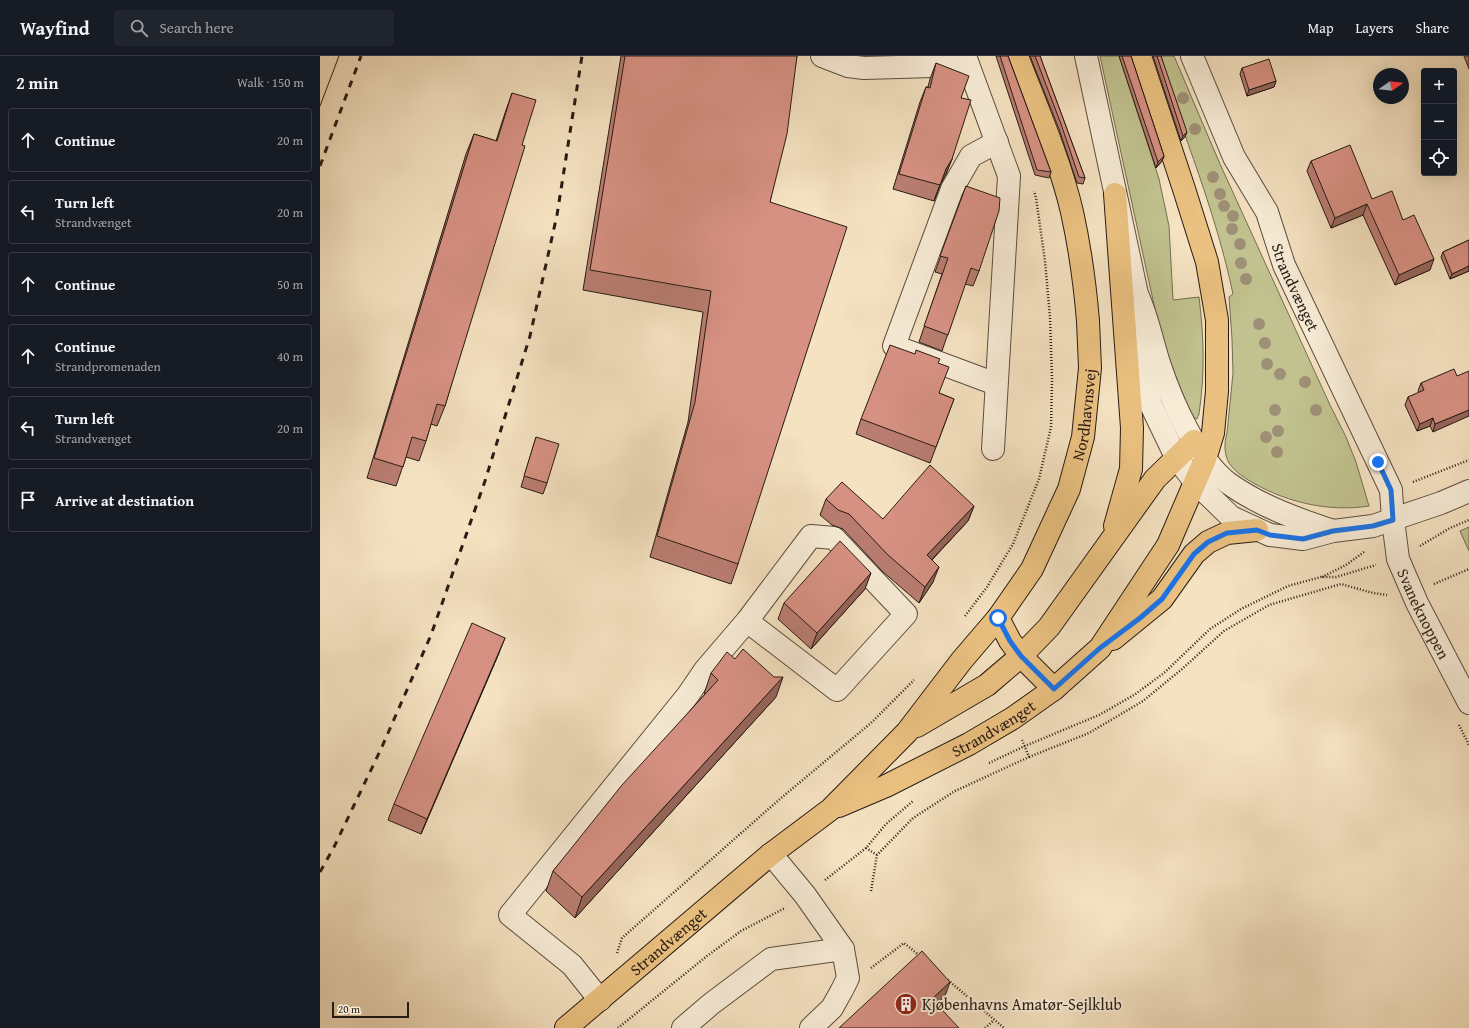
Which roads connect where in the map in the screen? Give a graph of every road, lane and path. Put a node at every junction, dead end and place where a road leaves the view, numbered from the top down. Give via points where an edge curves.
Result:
1 (822, 56) edge
2 (1018, 56) edge
3 (1086, 56) edge
4 (1140, 56) edge
5 (1192, 56) edge
6 (967, 60) edge
7 (997, 142) junction
8 (1115, 194) junction
9 (1137, 294) junction
10 (996, 384) junction
11 (1194, 441) junction
12 (992, 449) dead end
13 (1176, 458) junction
14 (1205, 459) junction
15 (1469, 460) edge
16 (1196, 482) junction
17 (1391, 490) junction
18 (1469, 491) edge
19 (1393, 520) junction
20 (1469, 520) edge
21 (1257, 530) junction
22 (1333, 531) junction
23 (1111, 541) junction
24 (1369, 547) dead end
25 (1391, 561) junction
26 (1469, 570) edge
27 (1321, 577) junction
28 (1433, 584) dead end
29 (1392, 595) dead end
30 (998, 618) junction
31 (747, 621) junction
32 (1100, 648) junction
33 (1021, 656) junction
34 (914, 680) dead end
35 (1054, 689) junction
36 (1469, 703) edge
37 (907, 732) junction
38 (1025, 746) junction
39 (1029, 757) junction
40 (984, 765) dead end
41 (916, 799) dead end
42 (831, 809) junction
43 (866, 848) junction
44 (771, 854) junction
45 (877, 855) junction
46 (871, 892) dead end
47 (805, 895) junction
48 (843, 949) junction
49 (614, 959) dead end
50 (924, 960) edge
51 (948, 980) edge
52 (842, 990) junction
53 (600, 1000) junction
54 (994, 1020) junction
55 (566, 1028) edge
56 (618, 1028) edge
57 (683, 1028) edge
58 (811, 1028) edge
59 (985, 1028) edge
60 (1003, 1028) edge

1 - 6 street via 848,66 864,68
2 - 30 main road, Nordhavnsvej via 1072,211 1085,282 1090,368 1083,437 1069,489 1032,569
3 - 8 street
4 - 14 main road via 1207,262 1216,313 1217,391 1213,433
5 - 17 street, Strandvænget via 1234,157 1267,212 1284,265
6 - 7 street
7 - 10 street via 1009,176
7 - 10 street via 972,156 952,189 894,346
8 - 9 street
8 - 23 main road via 1132,428 1131,469
9 - 11 street via 1145,310 1160,367
9 - 13 street via 1137,331 1141,363 1151,405
10 - 12 street
11 - 13 main road
11 - 14 street
13 - 16 street
13 - 23 main road via 1155,479
14 - 16 main road, Strandvænget
14 - 22 street via 1228,483 1269,508
15 - 17 path
16 - 21 street via 1231,517
16 - 32 main road, Strandvænget via 1168,545
17 - 19 street, Strandvænget
18 - 19 street
19 - 22 street via 1373,526
19 - 25 street, Svaneknoppen
20 - 25 path
21 - 22 street via 1270,535 1303,539
21 - 32 main road via 1227,533 1208,542 1194,554 1162,599
23 - 33 main road via 1049,627
24 - 27 path via 1346,565
25 - 27 path via 1336,577
25 - 36 street, Svaneknoppen via 1417,603
26 - 28 path
27 - 38 path via 1288,586 1241,609 1210,629 1164,673 1134,695 1098,715
29 - 39 path via 1373,593 1341,584 1269,605 1224,631 1143,701 1089,733
30 - 33 main road
30 - 37 main road, Nordhavnsvej
31 - 31 street via 811,536 834,538 906,614 837,690
31 - 53 street via 510,915 572,965
32 - 35 main road, Strandvænget
33 - 35 main road
33 - 37 main road via 987,685
34 - 49 path via 871,723 622,938
35 - 42 main road, Strandvænget via 1013,718 969,744 886,786
37 - 42 main road, Strandvænget
38 - 39 path
38 - 40 path
39 - 45 path via 955,791 913,818
41 - 43 path via 886,824
42 - 44 main road, Strandvænget
43 - 45 path
43 - 47 path
44 - 47 street
44 - 53 main road, Strandvænget
45 - 46 path
47 - 48 street
47 - 56 path via 783,910 741,931
48 - 52 street via 848,978
48 - 57 street via 771,959
50 - 52 path via 904,943
51 - 54 path
52 - 58 street via 832,1008
53 - 55 main road, Strandvænget
54 - 59 path
54 - 60 path

